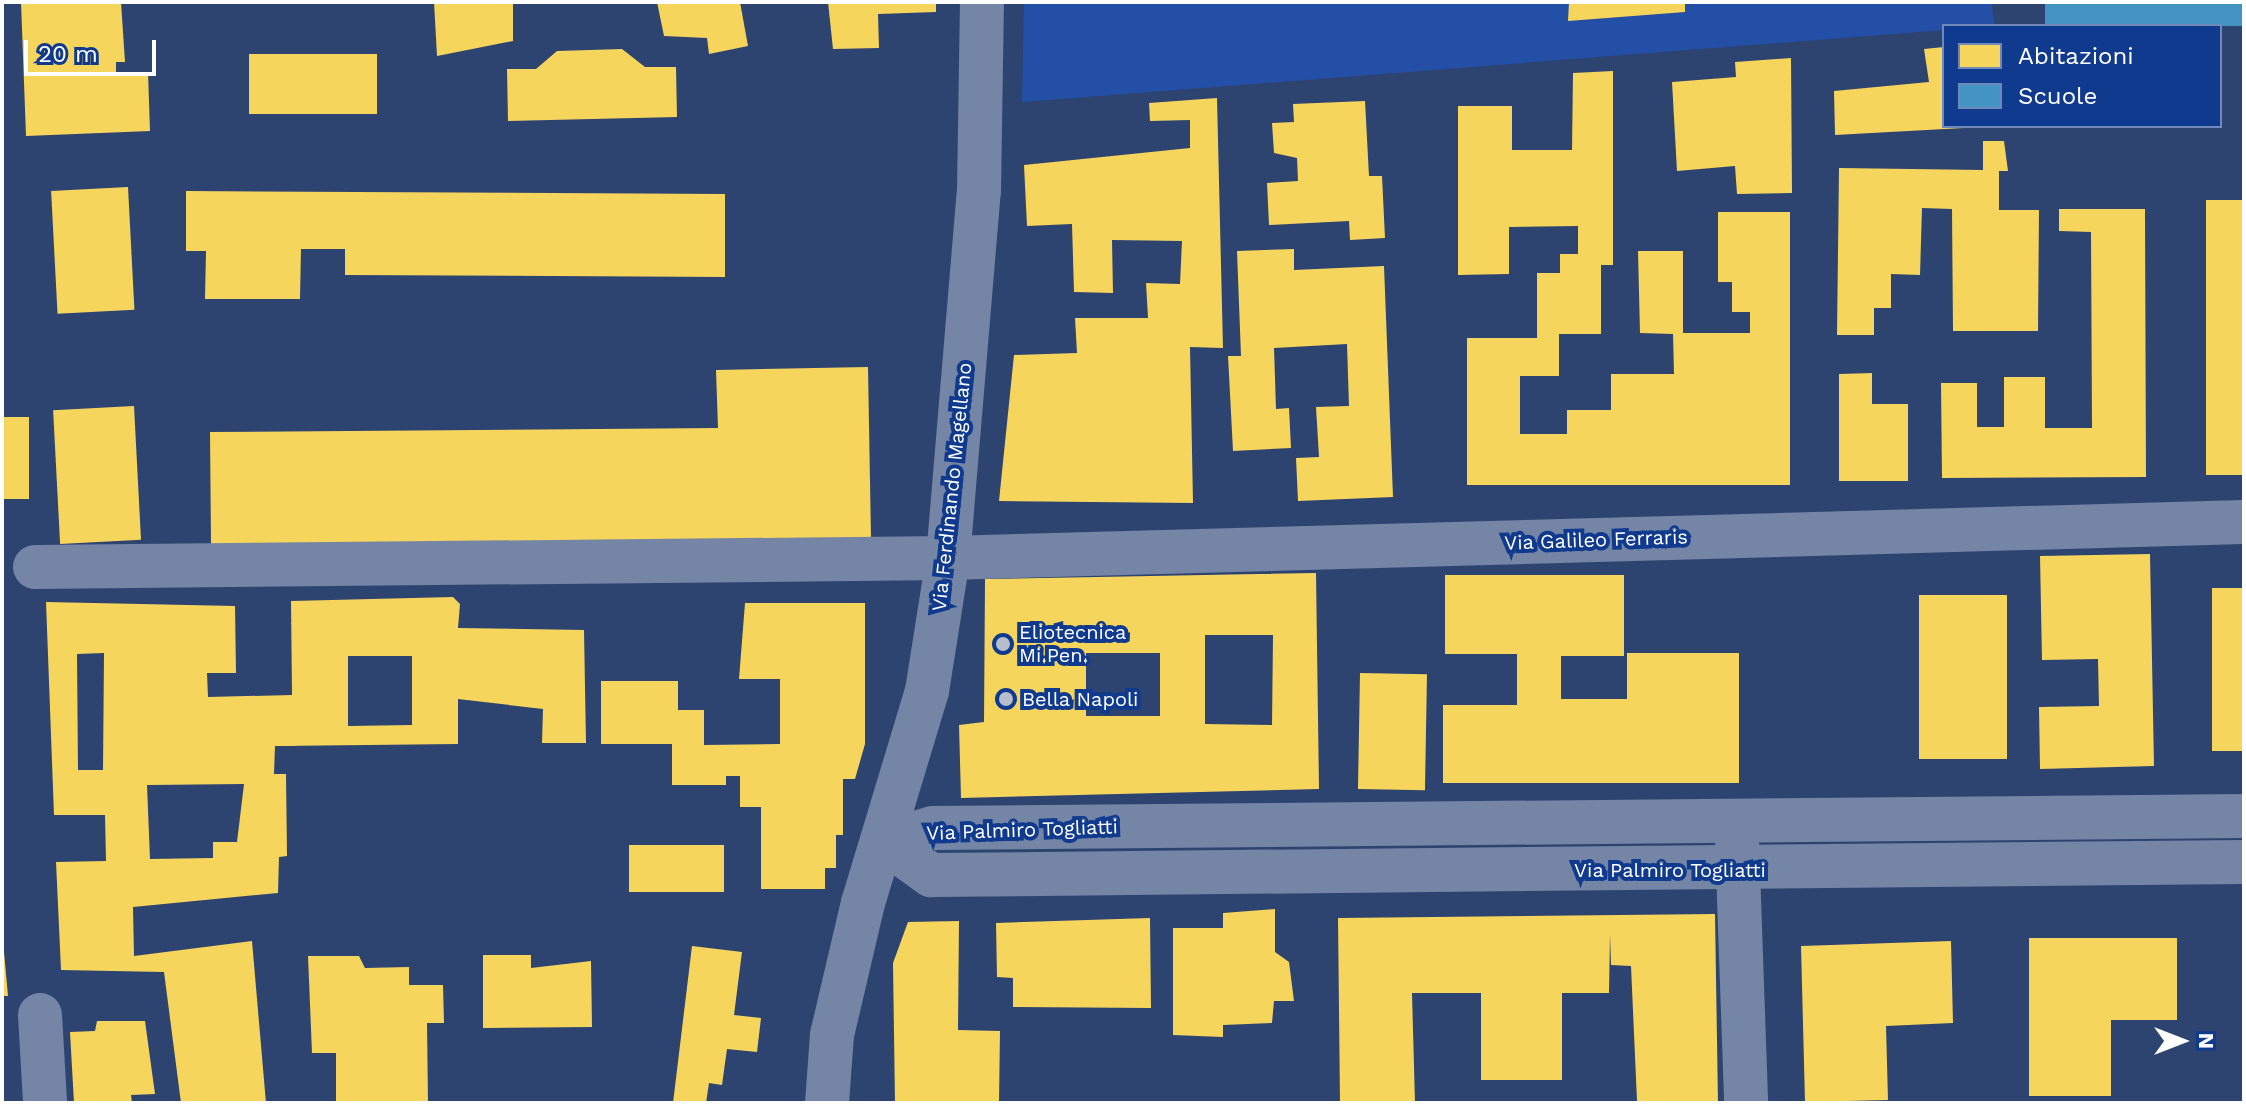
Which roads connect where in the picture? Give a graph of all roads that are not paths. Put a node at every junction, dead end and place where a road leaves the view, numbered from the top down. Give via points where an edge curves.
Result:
1 (982, 2) edge
2 (2244, 522) edge
3 (948, 558) junction
4 (35, 567) dead end
5 (2244, 816) edge
6 (1737, 823) junction
7 (885, 842) junction
8 (2244, 862) edge
9 (1738, 870) junction
10 (40, 1015) dead end
11 (45, 1103) edge
12 (827, 1103) edge
13 (1746, 1103) edge

1 - 3 street, Via Ferdinando Magellano via 979,191
2 - 3 street, Via Galileo Ferraris
3 - 4 street, Via Galileo Ferraris
3 - 7 street, Via Ferdinando Magellano via 927,691
5 - 6 street, Via Palmiro Togliatti
6 - 7 street, Via Palmiro Togliatti via 933,828
6 - 9 street
7 - 9 street, Via Palmiro Togliatti via 931,875
7 - 12 street, Via Ferdinando Magellano via 832,1035
8 - 9 street, Via Palmiro Togliatti
9 - 13 street
10 - 11 street

